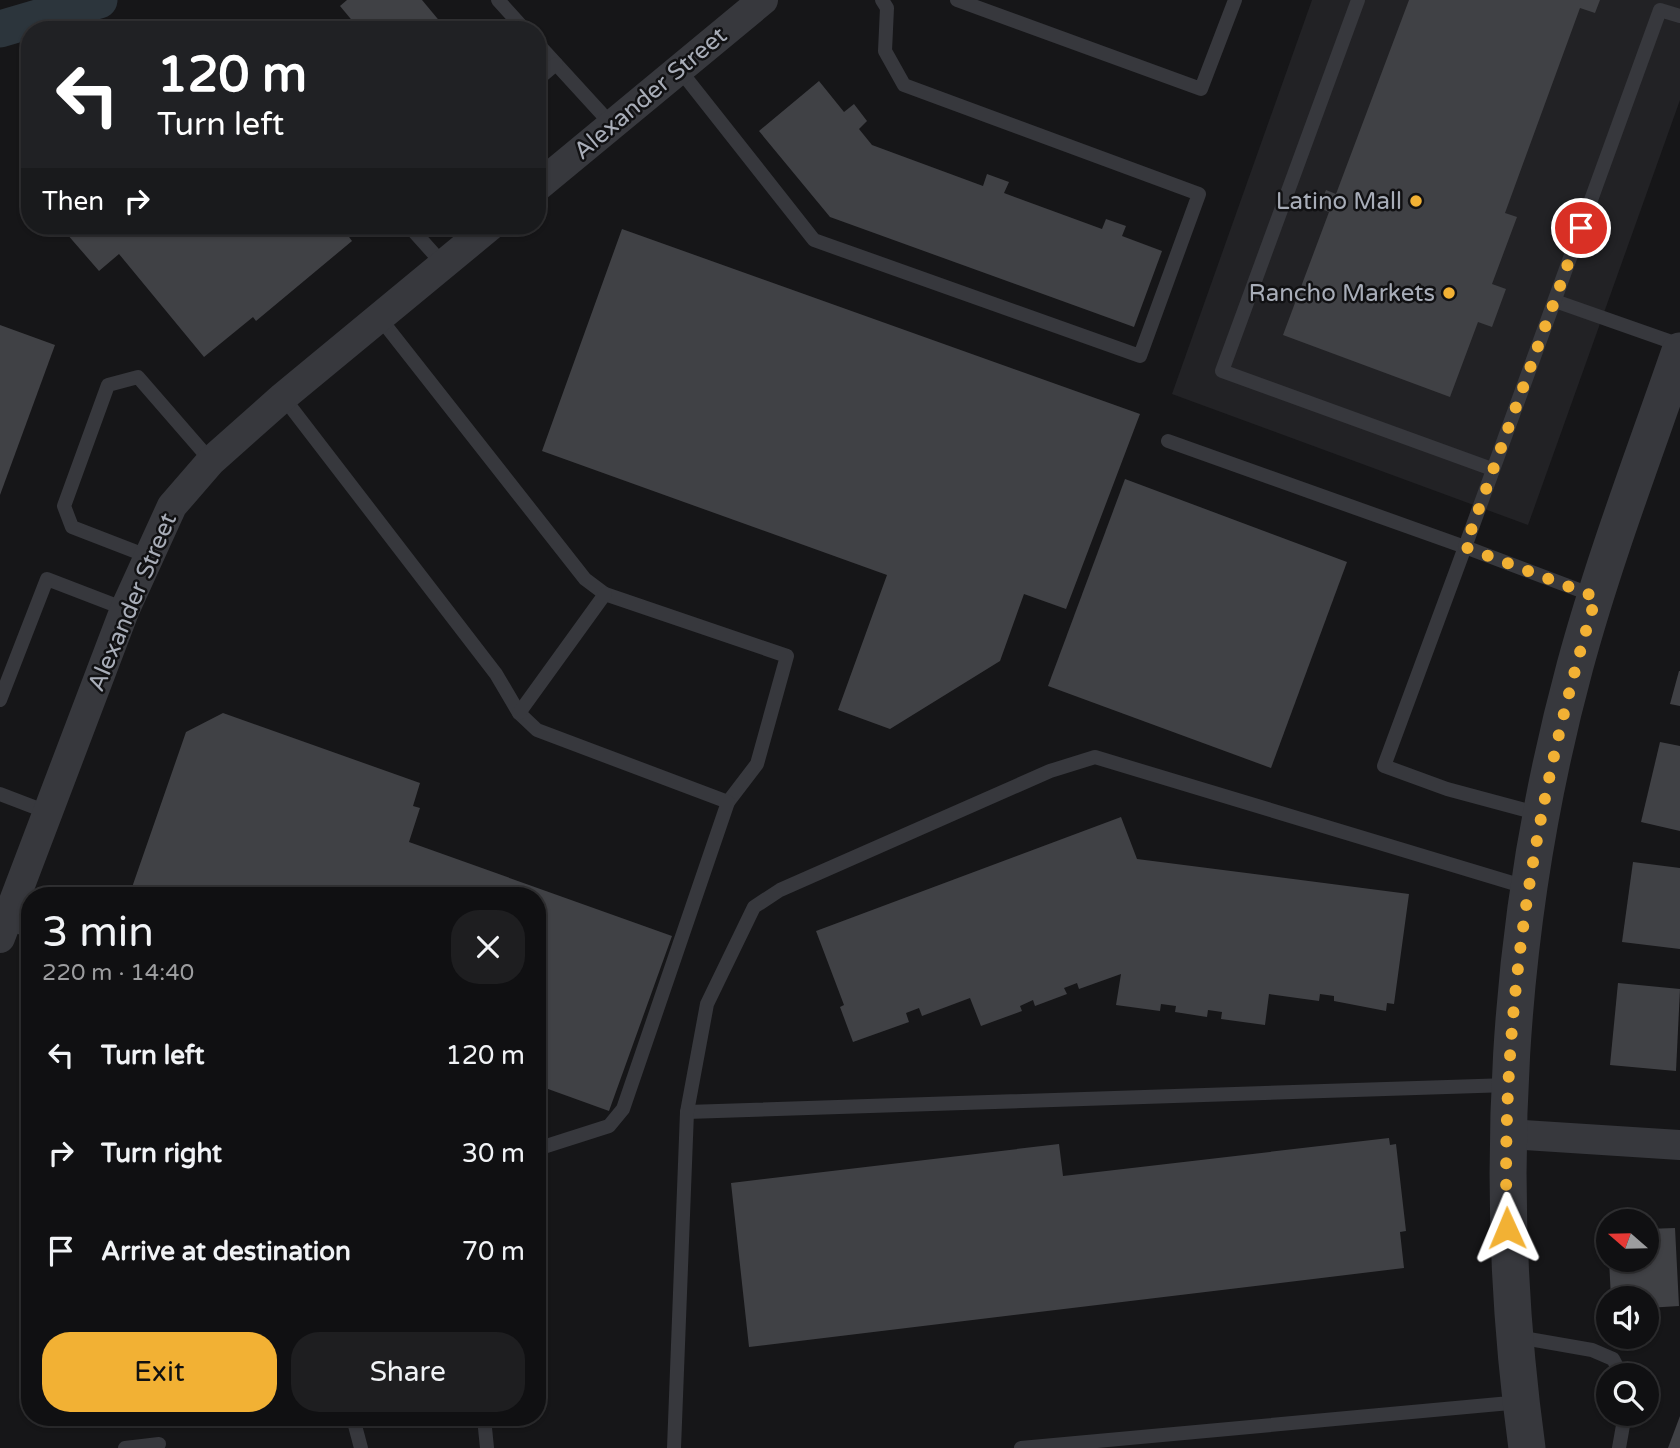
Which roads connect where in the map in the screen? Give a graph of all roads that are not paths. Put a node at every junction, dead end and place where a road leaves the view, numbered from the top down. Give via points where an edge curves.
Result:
1 (498, 0) edge
2 (763, 0) edge
3 (957, 0) edge
4 (1235, 0) edge
5 (1358, 0) edge
6 (889, 3) edge
7 (1662, 5) edge
8 (1680, 16) edge
9 (517, 21) edge
10 (546, 53) edge
11 (556, 64) junction
12 (679, 69) junction
13 (546, 72) edge
14 (612, 125) junction
15 (546, 180) edge
16 (417, 235) edge
17 (479, 235) edge
18 (443, 264) junction
19 (1555, 301) junction
20 (379, 317) junction
21 (1680, 345) edge
22 (1680, 351) edge
23 (283, 397) junction
24 (1168, 441) dead end
25 (211, 461) junction
26 (1492, 469) junction
27 (1465, 547) junction
28 (147, 556) junction
29 (605, 594) junction
30 (1596, 597) junction
31 (125, 609) junction
32 (0, 700) edge
33 (519, 713) junction
34 (0, 794) edge
35 (728, 802) junction
36 (47, 812) junction
37 (1541, 814) junction
38 (25, 887) edge
39 (1530, 888) junction
40 (21, 900) edge
41 (12, 930) edge
42 (1509, 1084) junction
43 (687, 1112) junction
44 (1507, 1134) junction
45 (1680, 1145) edge
46 (546, 1146) edge
47 (1513, 1336) junction
48 (1615, 1363) edge
49 (1521, 1402) junction
50 (355, 1426) edge
51 (485, 1426) edge
52 (1623, 1426) edge
53 (159, 1444) dead end
54 (125, 1448) edge
55 (361, 1448) edge
56 (487, 1448) edge
57 (674, 1448) edge
58 (1021, 1448) edge
59 (1527, 1448) edge
60 (1619, 1448) edge

1 - 9 lane
2 - 12 street, Alexander Street
3 - 4 lane via 1201,89
5 - 26 lane via 1222,371
6 - 12 lane via 885,51 904,85 1199,194 1140,356 814,240
7 - 8 lane
7 - 19 lane
10 - 11 lane
11 - 13 lane
11 - 14 lane
12 - 14 street, Alexander Street
14 - 15 street, Alexander Street
16 - 18 lane
17 - 18 street, Alexander Street
18 - 20 street, Alexander Street
19 - 21 lane
19 - 26 lane
20 - 23 street, Alexander Street
20 - 29 lane via 585,579
22 - 30 street
23 - 25 street, Alexander Street
23 - 33 lane via 496,674
24 - 27 lane
25 - 28 street, Alexander Street via 172,506
25 - 28 lane via 138,377 108,384 64,506 72,527
26 - 27 lane
27 - 30 lane
27 - 37 lane via 1384,766 1447,789
28 - 31 street, Alexander Street
29 - 33 lane
29 - 35 lane via 787,656 757,764
30 - 37 street
31 - 32 lane via 47,579
31 - 36 street, Alexander Street
33 - 35 lane via 537,730
34 - 36 lane
35 - 46 lane via 623,1109 609,1126
36 - 38 street, Alexander Street
37 - 39 street
39 - 42 street
39 - 43 lane via 1094,757 1050,771 804,879 754,907 707,1004
40 - 41 street, Alexander Street
42 - 43 lane
42 - 44 street
43 - 57 lane
44 - 45 street
44 - 47 street
47 - 48 lane via 1592,1350
47 - 49 street
49 - 58 lane
49 - 59 street
50 - 55 lane
51 - 56 lane
52 - 60 lane
53 - 54 lane

